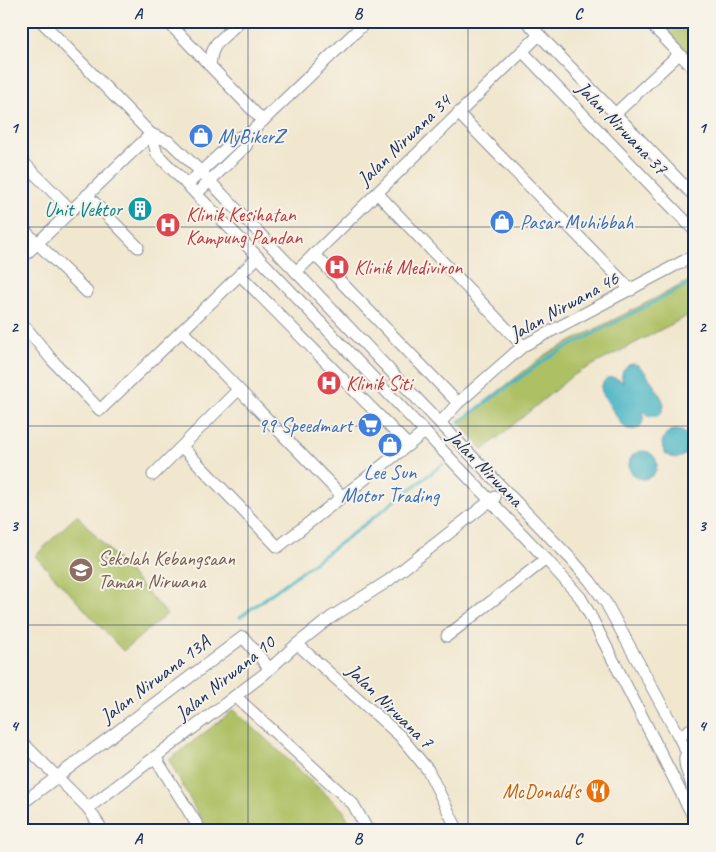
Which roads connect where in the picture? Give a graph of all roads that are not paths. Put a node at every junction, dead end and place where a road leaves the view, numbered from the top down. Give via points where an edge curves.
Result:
1 (41, 21) edge
2 (167, 21) edge
3 (240, 21) edge
4 (367, 21) edge
5 (526, 21) edge
6 (648, 21) edge
7 (539, 35) junction
8 (522, 51) junction
9 (679, 54) junction
10 (210, 65) junction
11 (695, 70) edge
12 (458, 113) junction
13 (616, 114) junction
14 (263, 121) junction
15 (251, 132) junction
16 (151, 134) junction
17 (21, 160) edge
18 (188, 160) junction
19 (212, 161) junction
20 (221, 170) junction
21 (201, 172) junction
22 (210, 181) junction
23 (187, 184) junction
24 (220, 192) junction
25 (377, 193) junction
26 (196, 194) junction
27 (87, 195) junction
28 (695, 197) edge
29 (72, 210) junction
30 (21, 228) edge
31 (695, 231) edge
32 (37, 243) junction
33 (138, 247) dead end
34 (314, 254) junction
35 (695, 255) edge
36 (258, 257) junction
37 (21, 259) edge
38 (296, 272) junction
39 (240, 275) junction
40 (631, 290) junction
41 (86, 292) dead end
42 (21, 325) edge
43 (182, 331) junction
44 (524, 346) junction
45 (238, 390) junction
46 (458, 403) junction
47 (440, 423) junction
48 (425, 432) junction
49 (408, 445) junction
50 (182, 447) junction
51 (153, 475) dead end
52 (503, 489) junction
53 (342, 496) junction
54 (491, 501) junction
55 (546, 559) junction
56 (606, 603) junction
57 (589, 613) junction
58 (447, 636) dead end
59 (297, 644) junction
60 (269, 668) junction
61 (235, 696) junction
62 (695, 726) edge
63 (679, 737) junction
64 (21, 742) edge
65 (686, 750) junction
66 (155, 757) junction
67 (695, 769) edge
68 (57, 777) junction
69 (685, 801) junction
70 (21, 804) edge
71 (88, 808) junction
72 (695, 820) edge
73 (103, 831) edge
74 (201, 831) edge
75 (368, 831) edge
76 (458, 831) edge

1 - 16 street
2 - 10 street
3 - 10 street via 216,44
4 - 14 street
5 - 7 street
6 - 9 street
7 - 8 street, Jalan Nirwana 34
7 - 13 street
8 - 12 street, Jalan Nirwana 34
8 - 31 street, Jalan Nirwana 37
9 - 11 street
9 - 13 street
10 - 14 street
12 - 25 street, Jalan Nirwana 34
12 - 40 street
13 - 28 street
14 - 15 street
15 - 19 street via 237,138
15 - 20 street via 246,146
16 - 18 street, Jalan Nirwana via 170,142
16 - 23 street, Jalan Nirwana via 157,154
16 - 27 street
17 - 29 street
18 - 19 street via 196,163
18 - 21 street, Jalan Nirwana
19 - 21 street
20 - 22 street
20 - 24 street
21 - 22 street, Jalan Nirwana
21 - 23 street
22 - 24 street, Jalan Nirwana
22 - 26 street
23 - 26 street, Jalan Nirwana
24 - 38 street, Jalan Nirwana
25 - 34 street, Jalan Nirwana 34
25 - 44 street
26 - 36 street, Jalan Nirwana
27 - 29 street
27 - 33 street
29 - 32 street
30 - 32 street
32 - 37 street
32 - 41 street
34 - 38 street, Jalan Nirwana 34
34 - 46 street
35 - 40 street, Jalan Nirwana 46
36 - 39 street
36 - 48 street, Jalan Nirwana
38 - 47 street, Jalan Nirwana
39 - 43 street
39 - 49 street
40 - 44 street, Jalan Nirwana 46
42 - 43 street via 100,410
43 - 45 street
44 - 46 street, Jalan Nirwana 46
45 - 50 street
45 - 53 street
46 - 47 street, Jalan Nirwana 46
47 - 52 street, Jalan Nirwana
48 - 49 street
48 - 54 street, Jalan Nirwana
49 - 53 street
50 - 51 street
50 - 53 street via 278,546
52 - 54 street, Jalan Nirwana 10
52 - 56 street, Jalan Nirwana via 572,560
54 - 55 street, Jalan Nirwana
54 - 59 street, Jalan Nirwana 10 via 388,581 330,618
55 - 57 street, Jalan Nirwana via 580,596
55 - 58 street
56 - 57 street
56 - 63 street, Jalan Nirwana
57 - 69 street, Jalan Nirwana
59 - 60 street, Jalan Nirwana 10
59 - 76 street, Jalan Nirwana 7 via 400,736 428,770
60 - 61 street, Jalan Nirwana 10
60 - 68 street, Jalan Nirwana 13A via 242,637
61 - 66 street, Jalan Nirwana 10
61 - 75 street via 353,804
62 - 63 street
63 - 65 street, Jalan Nirwana
64 - 68 street
65 - 67 street, Jalan Nirwana
65 - 69 street via 684,764 693,789 692,796
66 - 71 street, Jalan Nirwana 10
66 - 74 street
68 - 70 street
68 - 71 street
69 - 72 street, Jalan Nirwana
71 - 73 street

